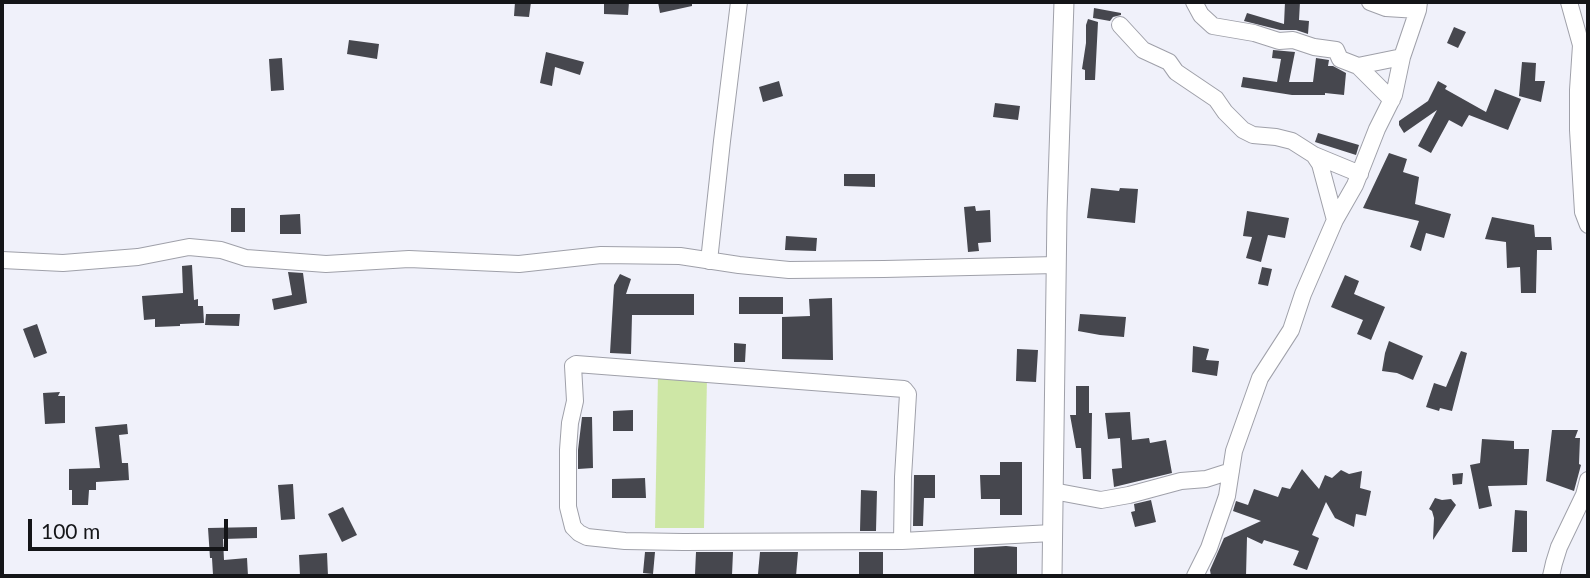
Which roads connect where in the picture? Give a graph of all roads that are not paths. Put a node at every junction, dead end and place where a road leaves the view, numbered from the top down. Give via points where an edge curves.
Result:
1 (739, 2) edge
2 (1064, 2) edge
3 (1194, 2) edge
4 (1370, 2) edge
5 (1569, 2) edge
6 (1419, 6) edge
7 (1120, 25) dead end
8 (1402, 57) junction
9 (1358, 66) junction
10 (1392, 100) junction
11 (1314, 155) junction
12 (1360, 174) junction
13 (1335, 220) junction
14 (1588, 225) edge
15 (2, 260) edge
16 (709, 261) junction
17 (1056, 265) junction
18 (1231, 471) junction
19 (1588, 480) edge
20 (1053, 491) junction
21 (1052, 533) junction
22 (902, 541) junction
23 (1052, 576) edge
24 (1195, 576) edge
25 (1551, 576) edge

1 - 16 street
2 - 17 main road
3 - 9 street via 1213,26 1336,50 1340,59
4 - 6 street via 1386,8
5 - 14 street via 1581,45 1578,130 1583,212
6 - 8 street
7 - 11 street via 1143,50 1169,62 1176,72 1216,99 1243,130 1293,141
8 - 9 street
8 - 10 street
9 - 10 street
10 - 12 street
11 - 12 street
11 - 13 street
12 - 13 street
13 - 18 street via 1291,330 1260,378
15 - 16 street via 63,263 190,247 246,258 326,264 409,259 519,264 601,255
16 - 17 street via 789,270
17 - 20 main road
18 - 20 street via 1101,500
18 - 24 street via 1227,496
19 - 25 street
20 - 21 main road
21 - 22 street
21 - 23 main road
22 - 22 street via 625,541 579,533 568,506 573,366 904,389 908,394

